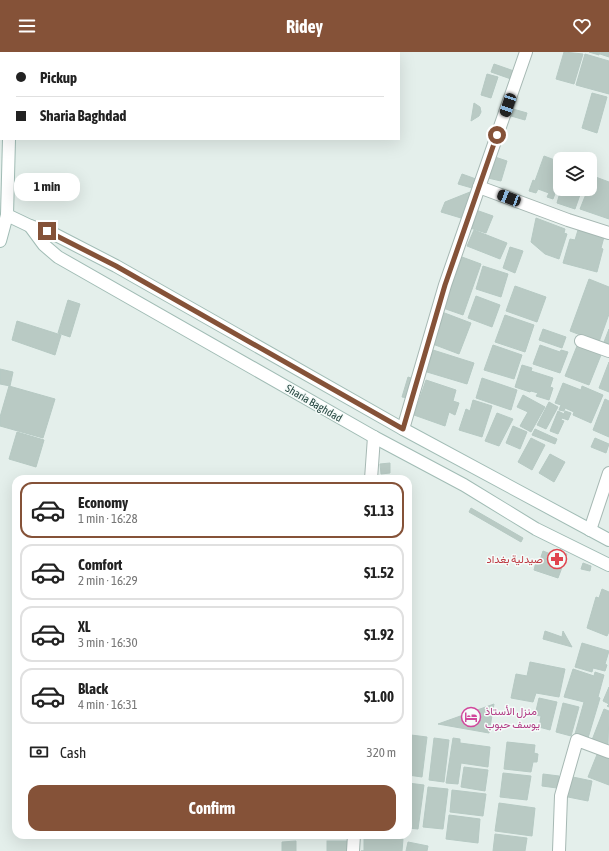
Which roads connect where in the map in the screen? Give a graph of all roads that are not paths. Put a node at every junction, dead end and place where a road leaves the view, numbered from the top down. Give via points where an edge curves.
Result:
1 (526, 52) edge
2 (9, 140) edge
3 (479, 187) junction
4 (3, 214) edge
5 (30, 226) junction
6 (609, 233) edge
7 (0, 241) edge
8 (581, 341) dead end
9 (609, 351) edge
10 (403, 429) junction
11 (374, 438) junction
12 (609, 473) edge
13 (371, 475) edge
14 (590, 530) junction
15 (609, 540) edge
16 (609, 565) edge
17 (609, 752) edge
18 (354, 839) edge
19 (353, 851) edge
20 (559, 851) edge

1 - 3 main road
2 - 4 main road
3 - 6 main road
3 - 10 main road via 445,285
4 - 5 main road, Sharia Baghdad
4 - 7 main road
5 - 10 main road, Sharia Baghdad via 54,234 116,266
5 - 11 main road, Sharia Baghdad via 44,245 58,257
8 - 9 main road
10 - 14 main road, Sharia Baghdad
11 - 13 main road
11 - 16 main road, Sharia Baghdad via 464,485 536,529
12 - 14 main road
14 - 15 main road, Sharia Baghdad
17 - 20 main road via 577,740 561,796
18 - 19 main road

